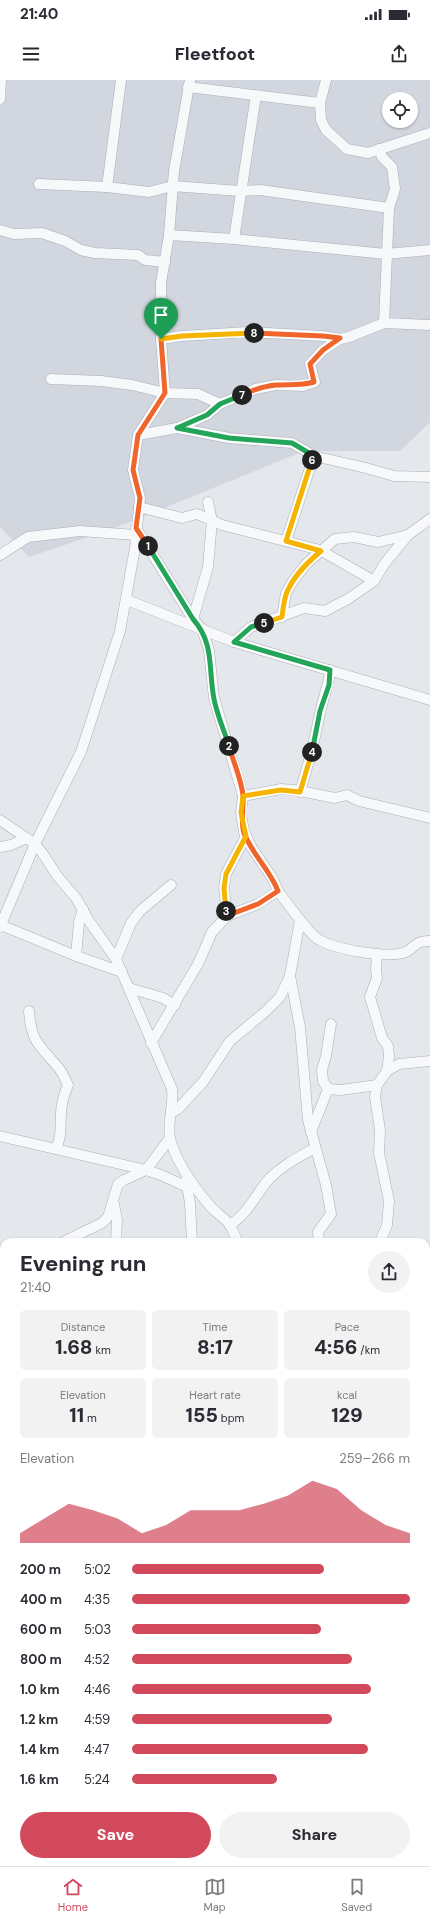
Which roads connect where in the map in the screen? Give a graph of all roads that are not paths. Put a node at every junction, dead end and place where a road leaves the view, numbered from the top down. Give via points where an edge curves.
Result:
1 (1, 80) edge
2 (121, 80) edge
3 (326, 80) edge
4 (189, 84) edge
5 (256, 95) junction
6 (0, 99) edge
7 (320, 103) junction
8 (430, 133) edge
9 (379, 149) junction
10 (39, 184) dead end
11 (172, 186) junction
12 (107, 187) junction
13 (240, 191) junction
14 (389, 208) junction
15 (0, 230) edge
16 (169, 235) junction
17 (234, 239) junction
18 (430, 250) edge
19 (386, 254) junction
20 (165, 262) junction
21 (384, 323) junction
22 (430, 325) edge
23 (340, 338) junction
24 (161, 339) junction
25 (51, 379) dead end
26 (165, 393) junction
27 (220, 404) junction
28 (177, 428) junction
29 (138, 435) junction
30 (314, 456) junction
31 (430, 478) edge
32 (208, 502) dead end
33 (139, 507) junction
34 (430, 519) edge
35 (212, 521) junction
36 (136, 531) junction
37 (408, 535) junction
38 (286, 541) junction
39 (321, 551) junction
40 (0, 555) edge
41 (374, 581) junction
42 (127, 600) junction
43 (282, 617) junction
44 (193, 619) junction
45 (202, 628) junction
46 (234, 642) junction
47 (330, 670) junction
48 (430, 700) edge
49 (300, 792) junction
50 (243, 796) junction
51 (430, 818) edge
52 (0, 820) edge
53 (246, 836) junction
54 (31, 841) junction
55 (0, 847) edge
56 (171, 885) dead end
57 (278, 891) junction
58 (83, 909) junction
59 (226, 916) junction
60 (300, 920) junction
61 (0, 926) edge
62 (430, 941) edge
63 (377, 954) junction
64 (76, 956) junction
65 (116, 959) junction
66 (122, 972) junction
67 (290, 976) junction
68 (129, 988) junction
69 (175, 1005) junction
70 (29, 1011) dead end
71 (331, 1024) dead end
72 (151, 1043) junction
73 (430, 1061) edge
74 (387, 1071) junction
75 (377, 1085) junction
76 (328, 1089) junction
77 (171, 1113) junction
78 (311, 1133) junction
79 (0, 1136) edge
80 (170, 1138) junction
81 (315, 1148) junction
82 (56, 1149) junction
83 (146, 1170) junction
84 (185, 1172) junction
85 (187, 1187) junction
86 (114, 1199) junction
87 (387, 1224) junction
88 (230, 1225) junction
89 (76, 1238) edge
90 (116, 1238) edge
91 (192, 1238) edge
92 (236, 1238) edge
93 (319, 1238) edge
94 (382, 1238) edge
95 (388, 1238) edge

1 - 6 street
2 - 12 street
3 - 7 street
4 - 5 street
4 - 11 street
5 - 7 street
5 - 13 street
7 - 9 street via 321,120 326,130 347,148 368,153
8 - 9 street
9 - 14 street via 392,167 395,189
10 - 12 street
11 - 12 street via 149,192
11 - 13 street
11 - 16 street
13 - 14 street via 284,192
13 - 17 street
14 - 19 street
15 - 20 street via 14,234 42,234 65,241 80,250 95,253 138,255 145,260
16 - 17 street
16 - 20 street
17 - 19 street
18 - 19 street
19 - 21 street
20 - 24 street via 160,302
21 - 22 street
21 - 23 street via 349,338
23 - 24 street via 248,332
23 - 27 street via 323,350 310,364 314,382 303,386 276,385 255,389
24 - 26 street
25 - 26 street via 101,381
26 - 27 street via 198,394
26 - 29 street
27 - 28 street via 207,415
28 - 29 street
28 - 30 street via 229,438 292,443
29 - 33 street via 133,470 140,498
30 - 31 street via 394,476
30 - 38 street
32 - 35 street
33 - 35 street via 182,518 197,514
33 - 36 street
34 - 37 street
35 - 38 street
35 - 44 street via 208,567
36 - 40 street via 80,532 28,537
36 - 42 street
36 - 44 street
37 - 39 street via 378,542 354,537 335,539
37 - 41 street
38 - 39 street
39 - 41 street
39 - 43 street via 306,564 293,581 286,593
41 - 43 street via 325,611 304,608
42 - 45 street
42 - 54 street via 120,631 82,752
43 - 46 street via 251,627
44 - 45 street
45 - 46 street
45 - 50 street via 209,650 214,698
46 - 47 street
47 - 48 street
47 - 49 street via 329,685
49 - 50 street via 281,790
49 - 51 street via 335,798 347,796
50 - 53 street via 241,813
52 - 54 street
53 - 57 street
53 - 59 street via 226,874
54 - 55 street
54 - 58 street
54 - 61 street
56 - 65 street via 140,911 131,923
57 - 59 street via 258,904
57 - 60 street
58 - 64 street via 79,922
58 - 65 street
59 - 69 street via 212,932
60 - 63 street via 315,937 340,948
60 - 67 street
61 - 64 street
62 - 63 street via 422,941 404,953
63 - 74 street via 378,978 370,996 382,1038 388,1046
64 - 66 street
65 - 66 street
66 - 68 street
67 - 77 street via 280,997 230,1041 203,1082
67 - 78 street via 300,1027 306,1106
68 - 69 street via 163,998
68 - 72 street
69 - 72 street
70 - 82 street via 35,1041 57,1066 68,1085 63,1097 61,1137
71 - 76 street via 322,1070 323,1082
72 - 77 street via 172,1090
73 - 74 street via 399,1064
74 - 75 street
75 - 76 street via 341,1090
75 - 87 street via 375,1097 380,1130 379,1153 389,1200
76 - 78 street
77 - 80 street
78 - 81 street
79 - 82 street
80 - 83 street
80 - 84 street
81 - 88 street via 283,1166 269,1179 242,1217
81 - 93 street via 331,1214 318,1232
82 - 83 street
83 - 85 street
83 - 86 street via 118,1184
84 - 85 street
84 - 88 street via 211,1207
85 - 91 street
86 - 89 street via 108,1218
86 - 90 street
87 - 94 street
87 - 95 street
88 - 92 street

